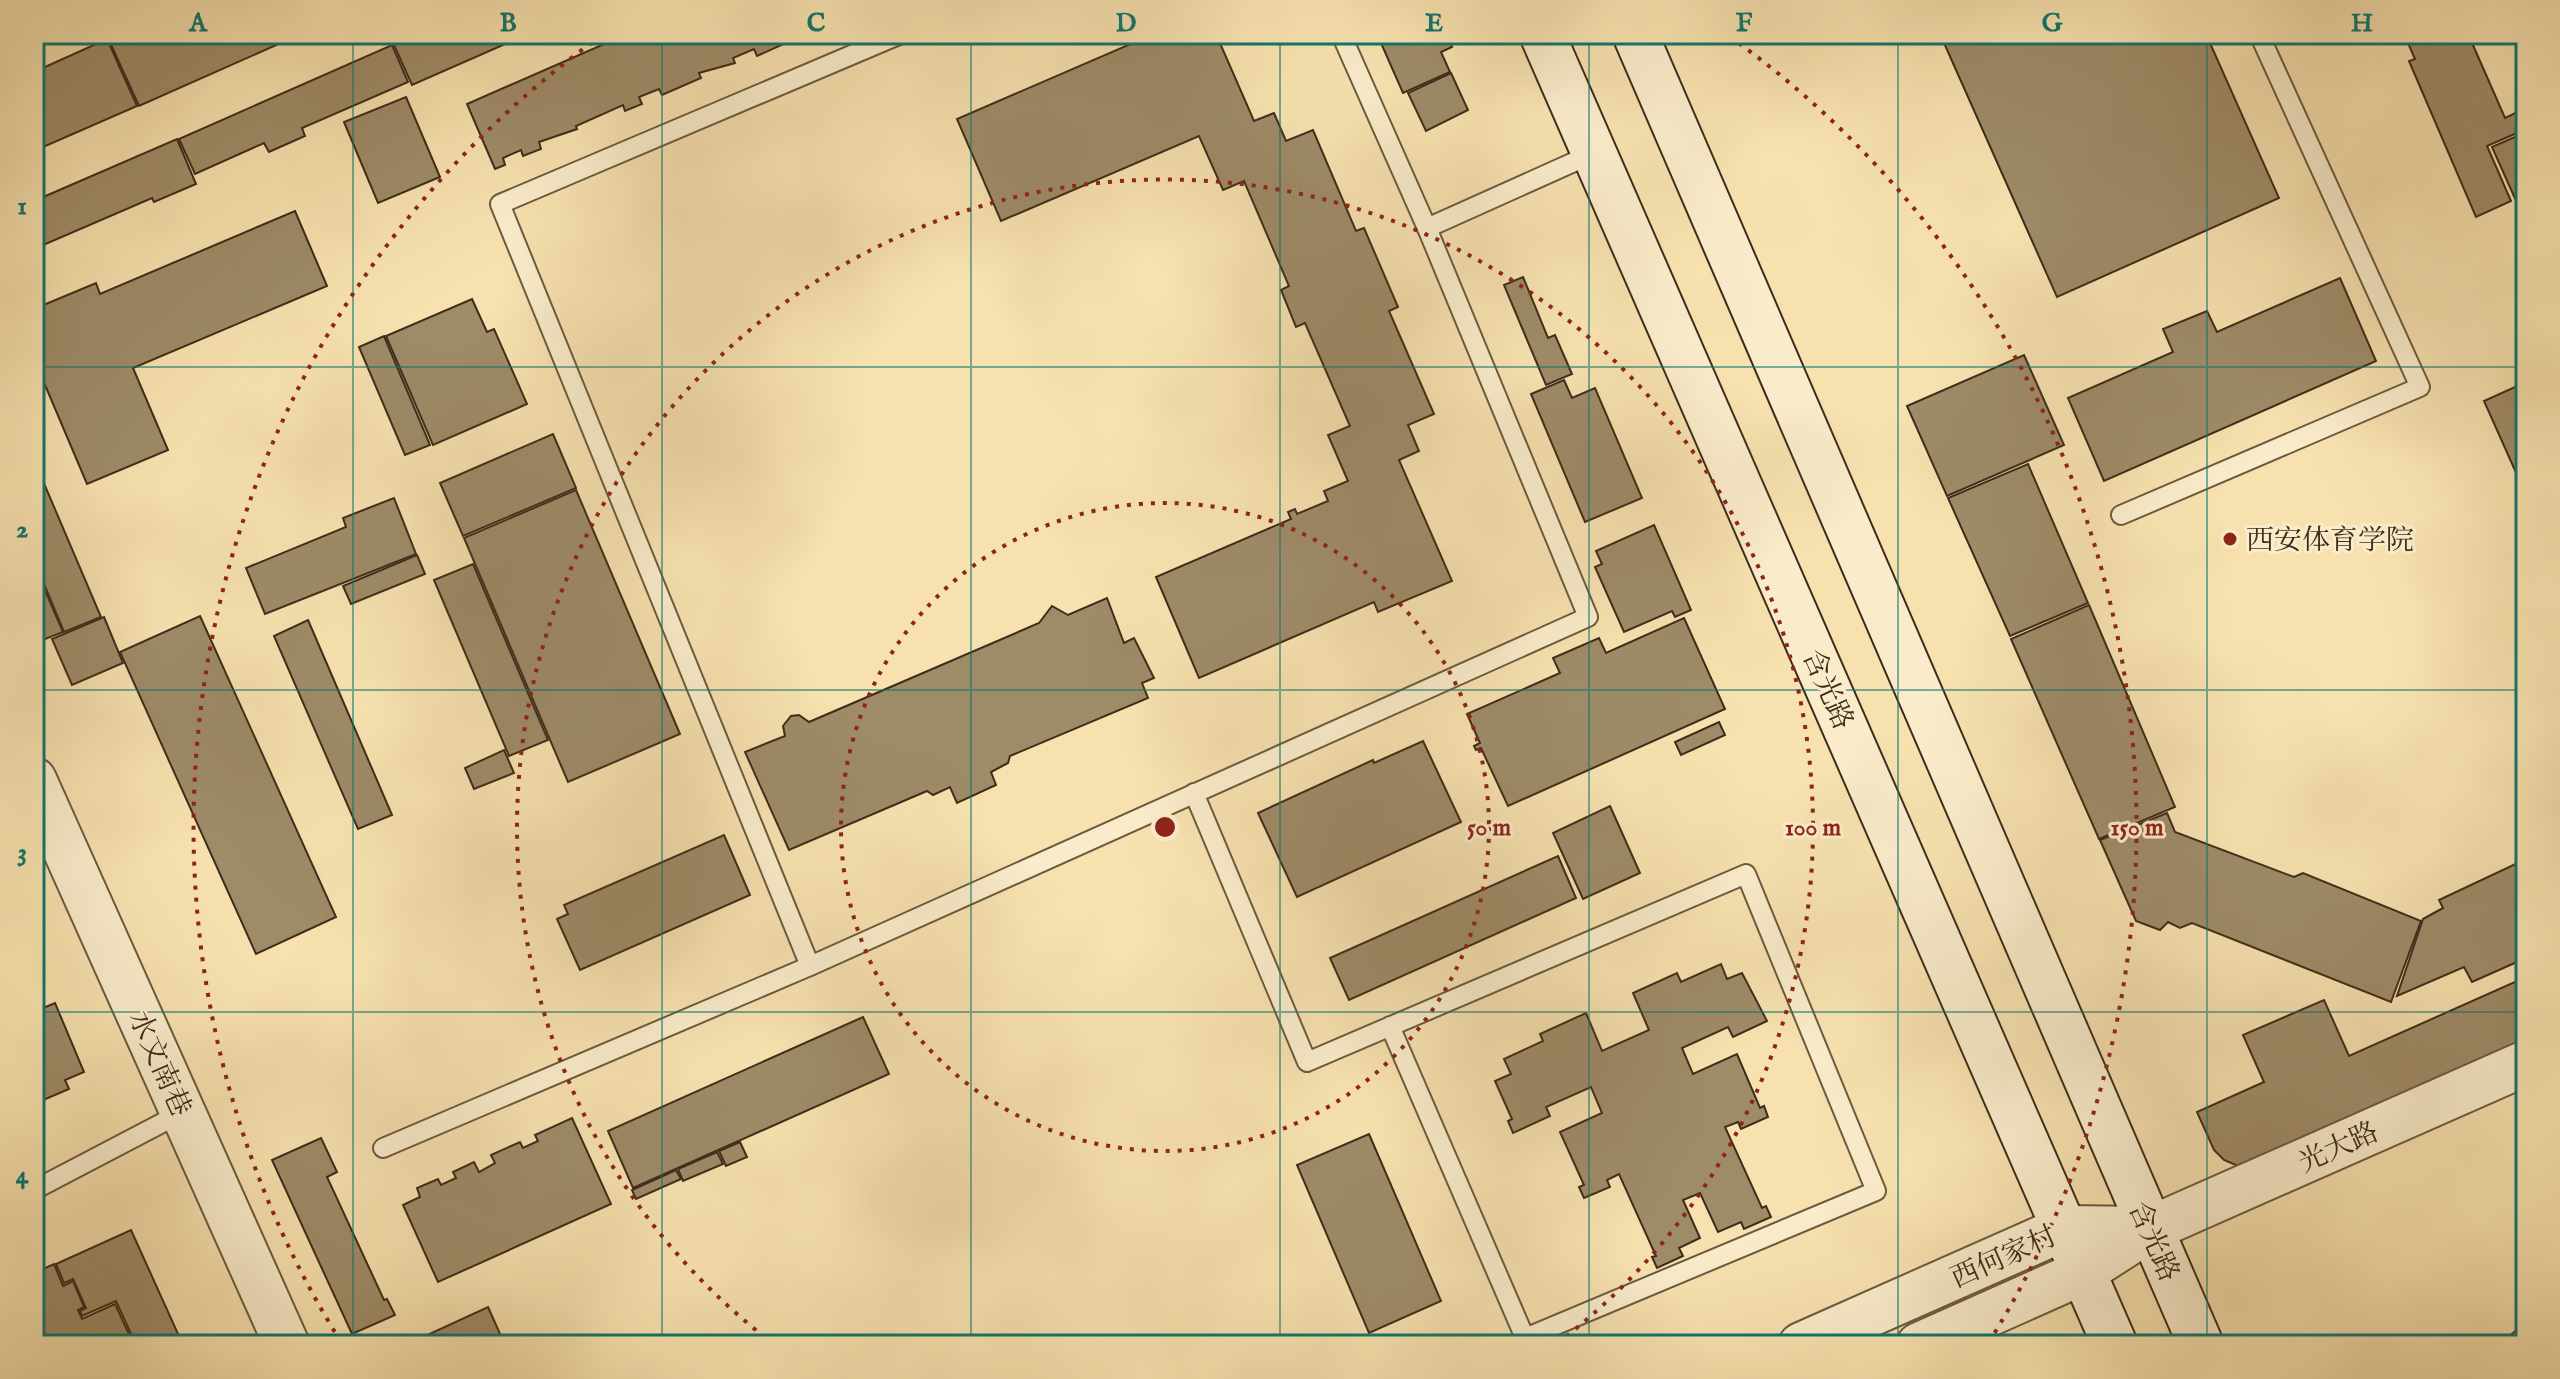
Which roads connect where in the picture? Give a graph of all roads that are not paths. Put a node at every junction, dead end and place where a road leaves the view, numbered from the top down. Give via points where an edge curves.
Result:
1 (901, 34) edge
2 (1341, 34) edge
3 (1542, 34) edge
4 (1635, 34) edge
5 (2259, 34) edge
6 (1594, 153) junction
7 (1427, 228) junction
8 (2121, 515) dead end
9 (34, 780) edge
10 (1194, 793) junction
11 (810, 966) junction
12 (1390, 1026) junction
13 (2526, 1063) edge
14 (183, 1112) junction
15 (383, 1148) dead end
16 (34, 1190) edge
17 (2065, 1228) junction
18 (2150, 1229) junction
19 (2083, 1272) junction
20 (287, 1345) edge
21 (1801, 1345) edge
22 (1919, 1345) edge
23 (2115, 1345) edge
24 (2201, 1345) edge

1 - 11 lane via 500,204
2 - 7 lane
3 - 6 main road, 含光路
4 - 18 main road, 含光路
5 - 8 lane via 2420,387
6 - 7 lane
6 - 17 main road, 含光路
7 - 10 lane via 1588,617
9 - 14 main road, 水文南巷
10 - 11 lane
10 - 12 lane via 1307,1062
11 - 15 lane
12 - 12 lane via 1746,874 1876,1191 1525,1338
13 - 18 main road, 光大路
14 - 16 lane
14 - 20 main road, 水文南巷
17 - 18 main road, 西何家村
17 - 19 main road, 含光路
17 - 21 main road, 西何家村
18 - 19 main road, 西何家村
18 - 24 main road, 含光路
19 - 22 main road, 西何家村
19 - 23 main road, 含光路

